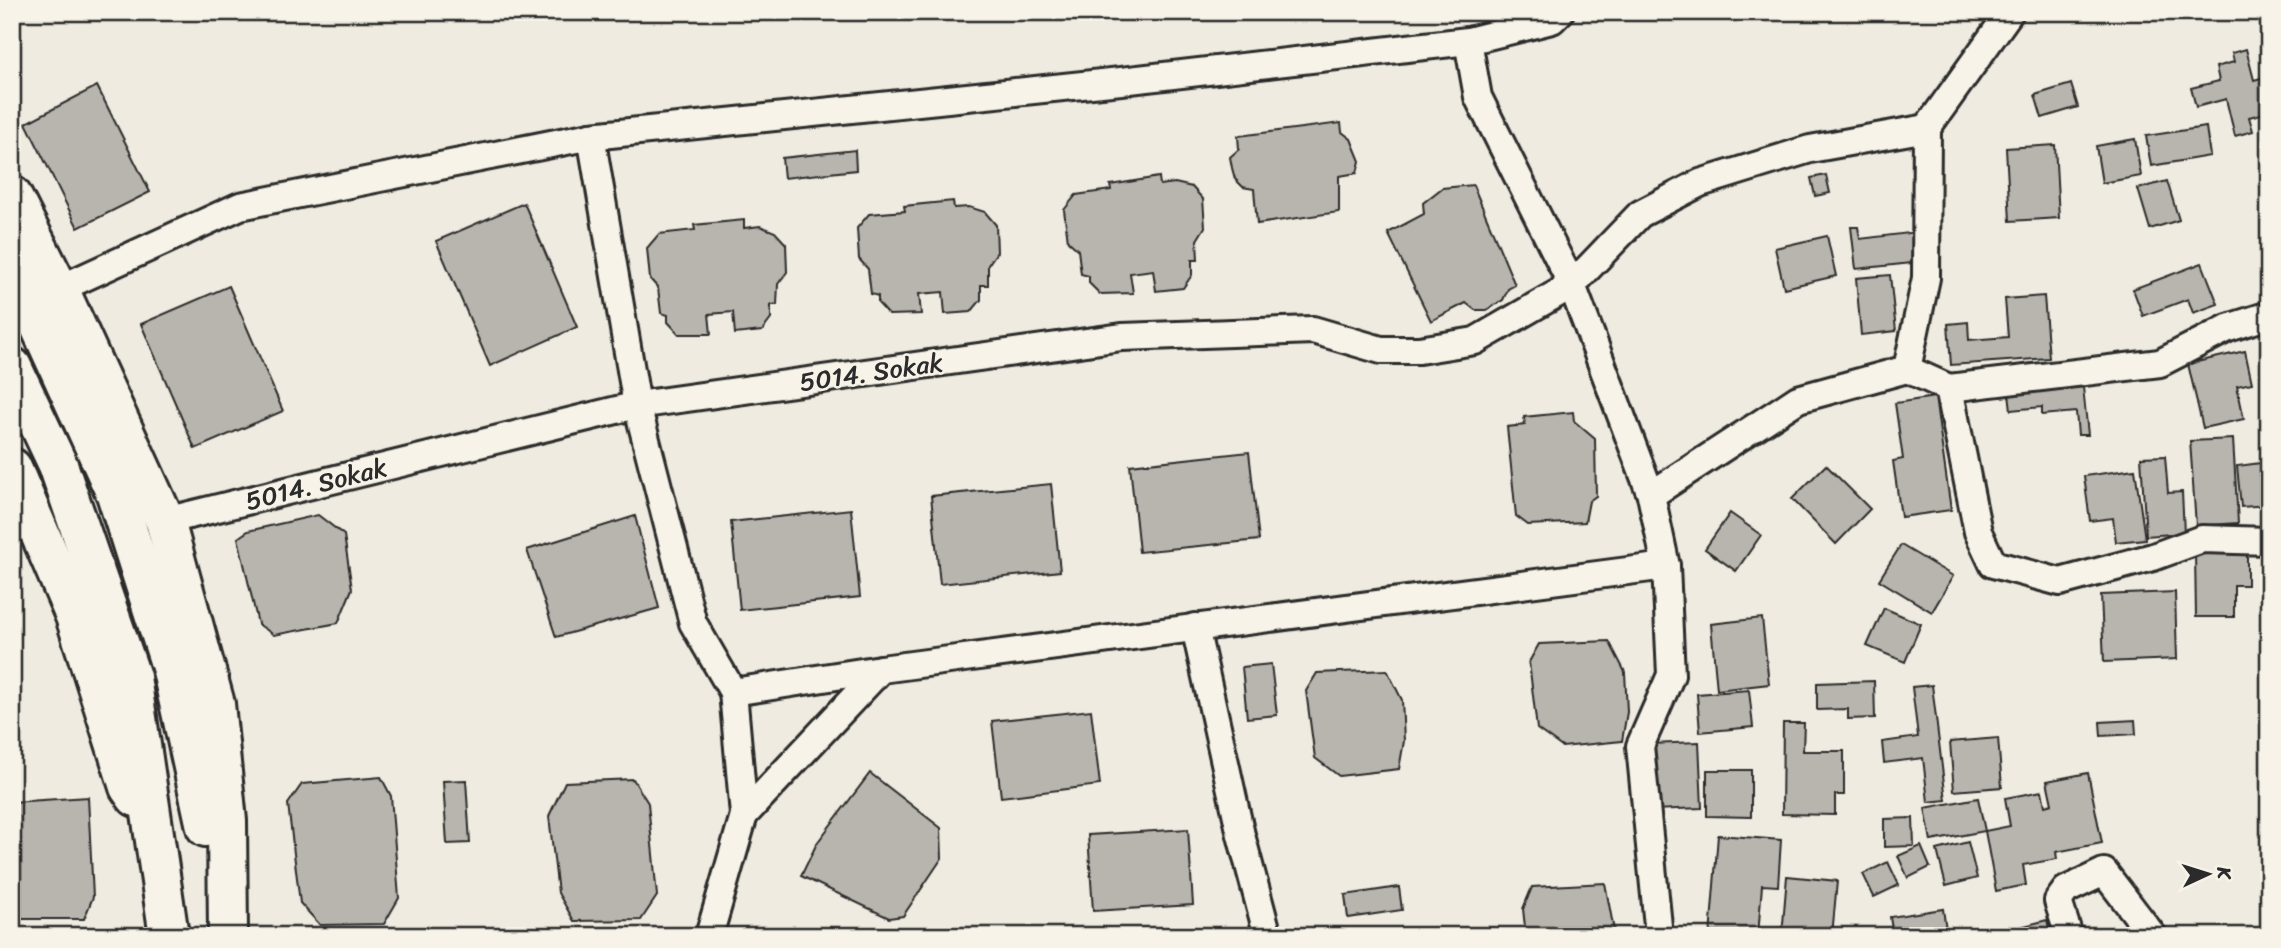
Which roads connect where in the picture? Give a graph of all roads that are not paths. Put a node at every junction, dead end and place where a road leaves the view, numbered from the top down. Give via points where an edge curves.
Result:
1 (1560, 12) edge
2 (2010, 12) edge
3 (1468, 41) junction
4 (1927, 128) junction
5 (592, 136) junction
6 (12, 196) edge
7 (12, 265) edge
8 (1572, 285) junction
9 (59, 289) junction
10 (2269, 315) edge
11 (12, 367) edge
12 (1907, 369) junction
13 (1948, 388) junction
14 (637, 405) junction
15 (12, 468) edge
16 (1651, 495) junction
17 (165, 521) junction
18 (2269, 541) edge
19 (1666, 566) junction
20 (1195, 627) junction
21 (881, 669) junction
22 (733, 692) junction
23 (744, 815) junction
24 (155, 823) junction
25 (169, 936) edge
26 (227, 936) edge
27 (709, 936) edge
28 (1268, 936) edge
29 (1659, 936) edge
30 (2069, 936) edge
31 (2152, 936) edge

1 - 3 street via 1552,20
2 - 4 street
3 - 5 street
3 - 8 street via 1478,97
4 - 8 street, 5014. Sokak via 1810,149 1700,183 1640,214
4 - 12 street via 1926,278
5 - 9 street via 240,206
5 - 14 street
6 - 9 main road
7 - 26 main road via 116,494 172,670
8 - 14 street, 5014. Sokak via 1475,341 1419,350 1381,350 1313,330 1122,337
8 - 16 street
9 - 17 main road
10 - 13 street via 2228,328 2160,363
11 - 24 main road via 58,465 131,677
12 - 13 street
12 - 16 street via 1798,399
13 - 18 street via 1978,532 1993,564 2060,582 2202,539
14 - 17 street, 5014. Sokak
14 - 22 street via 693,623
15 - 24 main road via 75,616 129,787
16 - 19 street
17 - 26 main road via 215,704 227,821
19 - 20 street
19 - 29 street via 1671,675 1640,746
20 - 21 street
20 - 28 street
21 - 22 street
21 - 23 street
22 - 23 street
23 - 27 street
24 - 25 main road
30 - 31 street via 2058,901 2066,890 2104,872

